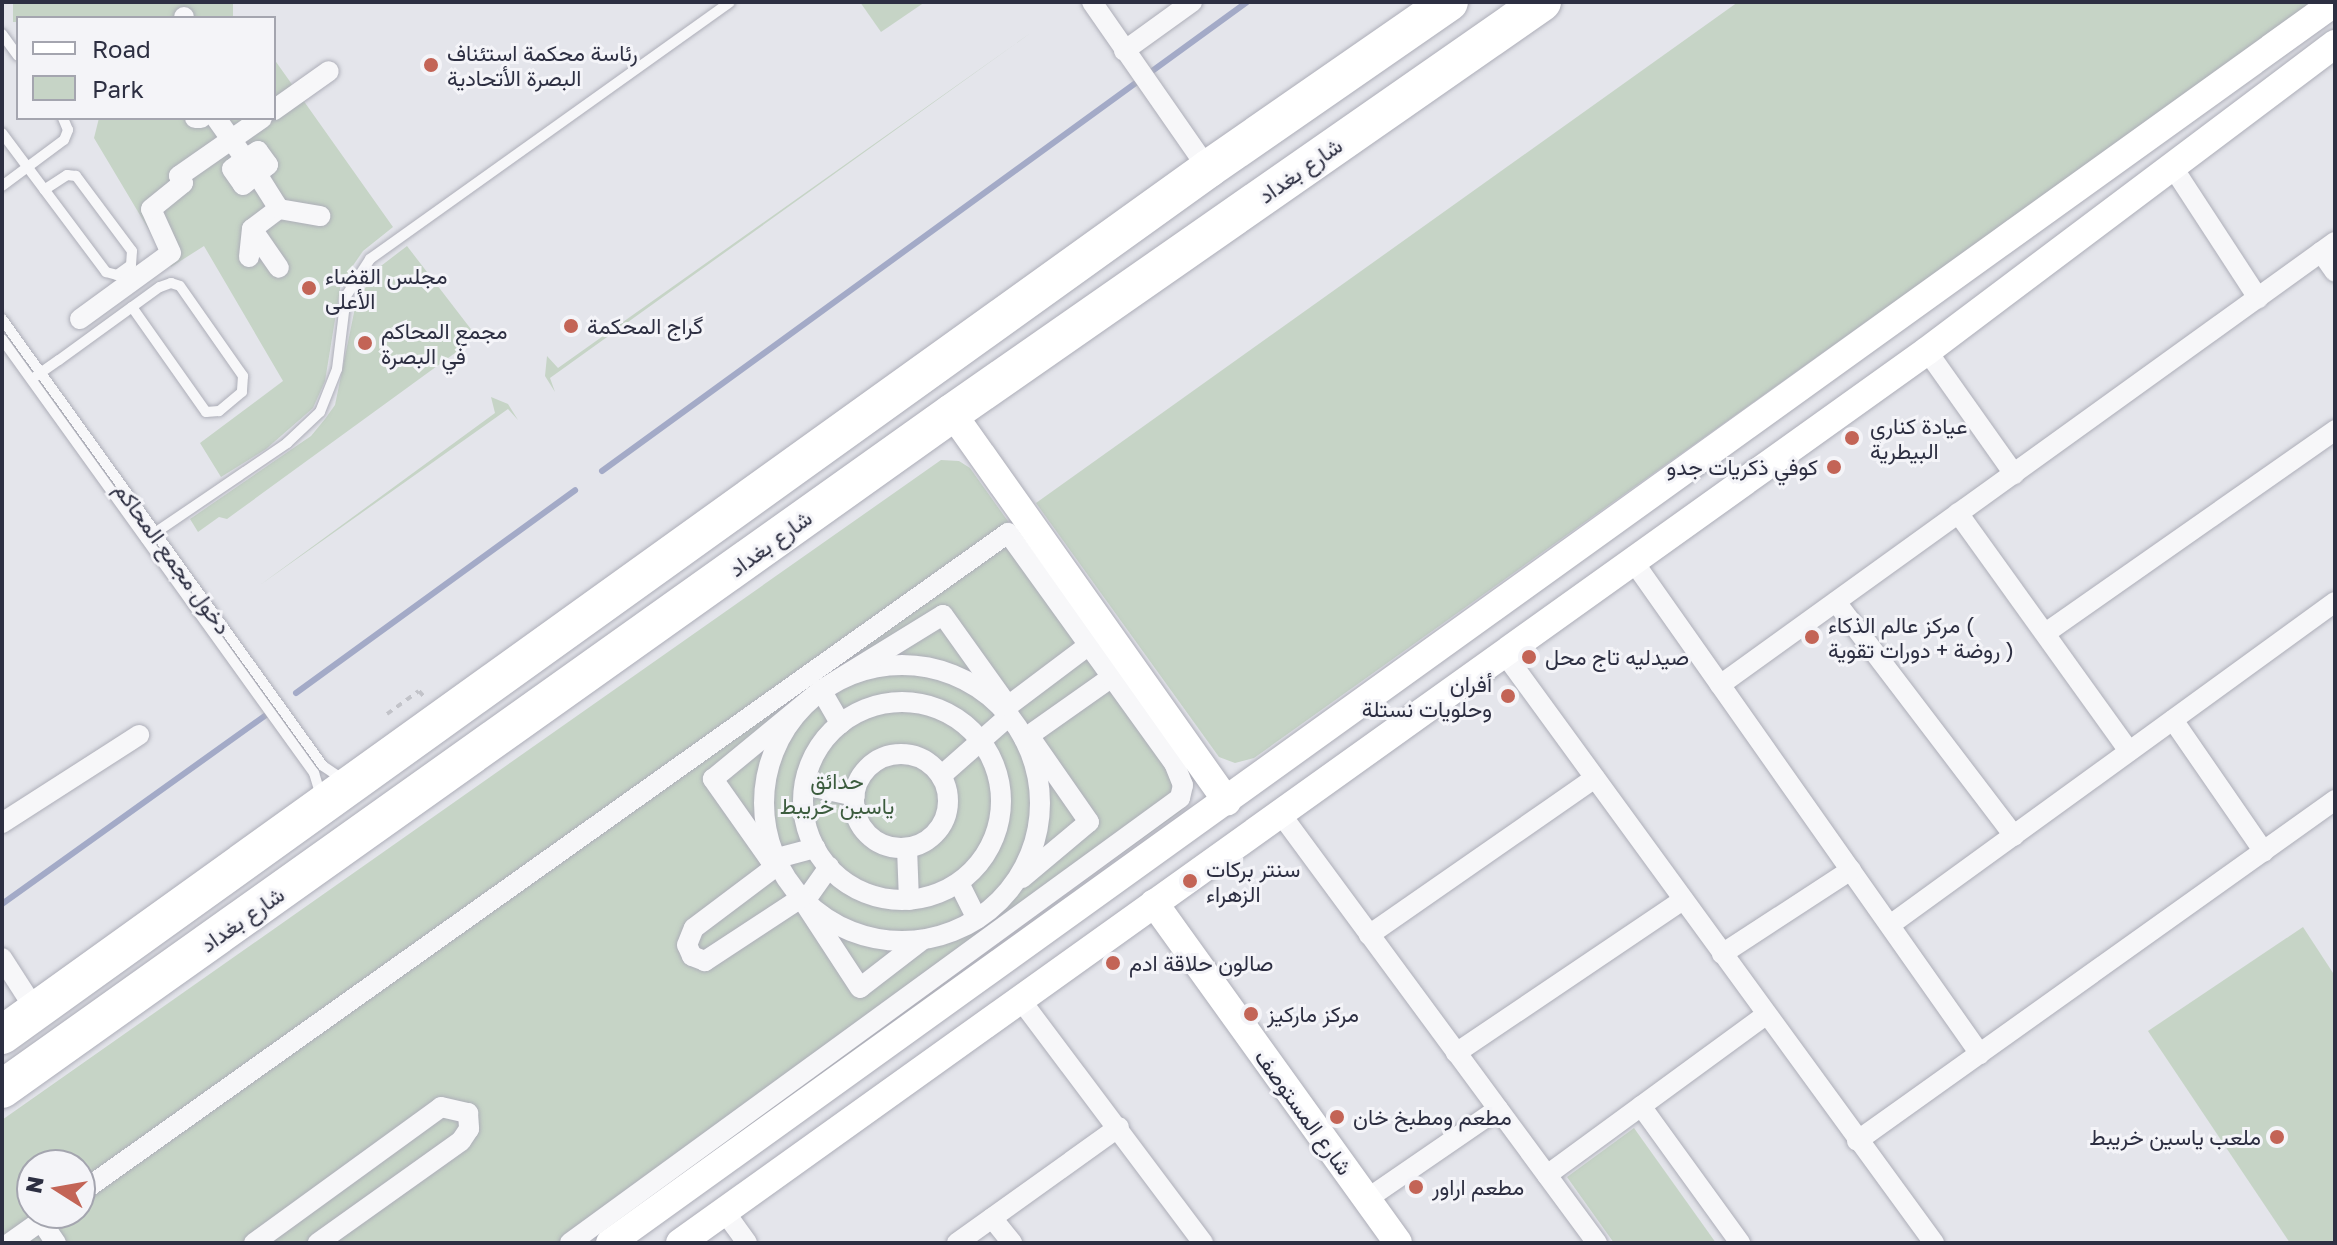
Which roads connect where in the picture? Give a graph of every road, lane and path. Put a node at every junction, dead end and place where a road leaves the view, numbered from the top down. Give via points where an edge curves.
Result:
1 (730, 2) edge
2 (1092, 2) edge
3 (1192, 2) edge
4 (1449, 2) edge
5 (1542, 2) edge
6 (2335, 2) edge
7 (2, 34) edge
8 (2335, 44) edge
9 (2273, 48) junction
10 (16, 53) edge
11 (1130, 59) junction
12 (329, 71) dead end
13 (2293, 74) junction
14 (276, 109) edge
15 (64, 120) edge
16 (217, 120) edge
17 (259, 120) edge
18 (2, 133) edge
19 (231, 140) junction
20 (2172, 166) junction
21 (27, 167) junction
22 (1208, 169) junction
23 (2, 186) edge
24 (44, 190) junction
25 (286, 213) junction
26 (320, 216) dead end
27 (252, 229) junction
28 (2328, 247) edge
29 (249, 257) dead end
30 (279, 268) dead end
31 (2335, 272) edge
32 (2258, 298) junction
33 (132, 307) junction
34 (2, 319) edge
35 (80, 319) dead end
36 (2, 339) edge
37 (1927, 351) junction
38 (36, 377) junction
39 (952, 413) junction
40 (2335, 430) edge
41 (2014, 474) junction
42 (1958, 513) junction
43 (151, 536) junction
44 (1633, 561) junction
45 (1836, 602) junction
46 (2335, 602) edge
47 (2047, 632) junction
48 (1089, 645) junction
49 (1504, 653) junction
50 (1112, 677) junction
51 (1403, 677) junction
52 (1720, 685) junction
53 (821, 690) junction
54 (419, 691) dead end
55 (1425, 710) junction
56 (1007, 711) junction
57 (387, 714) dead end
58 (2173, 720) junction
59 (841, 724) junction
60 (139, 735) dead end
61 (1026, 738) junction
62 (982, 743) junction
63 (2129, 751) junction
64 (941, 776) junction
65 (1595, 778) junction
66 (356, 782) junction
67 (805, 785) junction
68 (855, 796) junction
69 (1227, 802) junction
70 (2333, 806) edge
71 (321, 807) junction
72 (1280, 813) junction
73 (2, 823) edge
74 (2014, 836) junction
75 (815, 848) junction
76 (907, 848) junction
77 (2264, 852) junction
78 (773, 859) junction
79 (829, 867) junction
80 (1851, 870) junction
81 (959, 883) junction
82 (1012, 886) junction
83 (803, 899) junction
84 (909, 900) junction
85 (1683, 900) junction
86 (1154, 903) junction
87 (977, 919) junction
88 (1890, 925) junction
89 (1369, 935) junction
90 (922, 940) junction
91 (1722, 954) junction
92 (2, 958) edge
93 (1020, 999) junction
94 (36, 1011) junction
95 (1766, 1015) junction
96 (906, 1032) junction
97 (2, 1035) edge
98 (1456, 1053) junction
99 (1980, 1054) junction
100 (930, 1064) junction
101 (2, 1089) edge
102 (1641, 1106) junction
103 (1498, 1109) junction
104 (1119, 1127) junction
105 (1857, 1141) junction
106 (1547, 1175) junction
107 (96, 1182) edge
108 (1367, 1199) junction
109 (724, 1211) junction
110 (992, 1218) junction
111 (30, 1229) edge
112 (11, 1243) edge
113 (254, 1243) edge
114 (318, 1243) edge
115 (570, 1243) edge
116 (610, 1243) edge
117 (680, 1243) edge
118 (747, 1243) edge
119 (957, 1243) edge
120 (1012, 1243) edge
121 (1203, 1243) edge
122 (1398, 1243) edge
123 (1597, 1243) edge
124 (1740, 1243) edge
125 (1934, 1243) edge

1 - 43 lane via 370,259 346,296 337,369 320,412 300,434
2 - 11 street
3 - 11 street
4 - 22 highway, شارع بغداد
5 - 39 highway, شارع بغداد
6 - 9 street
7 - 10 lane
8 - 13 street
9 - 13 street
9 - 51 street
11 - 22 street
12 - 14 street
13 - 20 street
15 - 21 lane via 68,130 64,140
16 - 19 street
17 - 19 street
18 - 21 lane
19 - 25 street
19 - 35 street via 179,176 183,183 151,209 171,253
20 - 32 street
20 - 37 street
21 - 23 lane
21 - 24 lane
22 - 66 highway, شارع بغداد
24 - 24 lane via 106,272 117,275 131,265 132,251 76,176 67,175
25 - 26 street
25 - 27 street
27 - 29 street
27 - 30 street
28 - 31 street
28 - 32 street
32 - 41 street
33 - 33 lane via 165,284 180,286 243,376 242,392 219,411 206,412
33 - 38 lane
34 - 38 lane
36 - 38 lane
37 - 41 street
37 - 44 street
38 - 43 lane
39 - 69 street
39 - 101 highway, شارع بغداد
40 - 47 street
41 - 42 street
42 - 45 street
42 - 47 street
43 - 66 lane, دخول مجمع المحاكم via 323,766
43 - 71 lane via 314,773
44 - 49 street
44 - 52 street
45 - 52 street
45 - 74 street
46 - 58 street
47 - 63 street
48 - 50 street
48 - 56 street
48 - 107 street via 1008,533
49 - 55 street
49 - 65 street
50 - 61 street
50 - 115 street via 1174,763 1183,785 1180,798
51 - 55 street
51 - 69 street
52 - 80 street
53 - 56 street via 871,667 925,666 976,686
53 - 56 street via 943,615
53 - 59 street
53 - 78 street via 785,728 766,776 766,828
53 - 78 street via 713,779
54 - 57 path
55 - 72 street
56 - 61 street
56 - 62 street
58 - 63 street
58 - 77 street
59 - 62 street via 880,704 919,704 955,718
59 - 67 street via 818,749
60 - 73 street
61 - 82 street via 1035,766 1039,816 1035,841
61 - 82 street via 1089,822
62 - 64 street
62 - 81 street via 998,780 999,819 985,855
63 - 74 street
64 - 68 street via 919,757 885,757 866,770
64 - 76 street via 948,802 943,823 928,840
65 - 85 street
65 - 89 street
66 - 71 highway, شارع بغداد
67 - 68 street
67 - 75 street via 806,824
68 - 76 street via 856,813 867,833 885,846
69 - 96 street
70 - 77 street
71 - 94 highway, شارع بغداد
72 - 86 street
72 - 89 street
74 - 88 street
75 - 78 street
75 - 79 street
76 - 84 street
77 - 99 street
78 - 83 street
78 - 83 street via 775,867 694,928 687,945 692,956 705,961
79 - 83 street
79 - 84 street via 867,894
80 - 88 street
80 - 91 street
81 - 84 street
81 - 87 street
82 - 87 street
83 - 90 street via 843,929 869,937
83 - 90 street via 860,988
85 - 91 street
85 - 98 street
86 - 93 street
86 - 108 street, شارع المستوصف
87 - 90 street
88 - 99 street
89 - 98 street
91 - 95 street
92 - 94 street
93 - 100 street
93 - 104 street
94 - 97 highway, شارع بغداد
95 - 102 street
95 - 105 street
96 - 100 street
96 - 116 street
98 - 103 street
99 - 105 street
100 - 109 street
102 - 106 street
102 - 124 street
103 - 106 street
103 - 108 street
104 - 110 street
104 - 121 street
105 - 125 street
106 - 123 street
108 - 122 street, شارع المستوصف
109 - 117 street
109 - 118 street
110 - 119 street
110 - 120 street
111 - 112 street
113 - 114 street via 441,1107 468,1113 469,1129 461,1141

